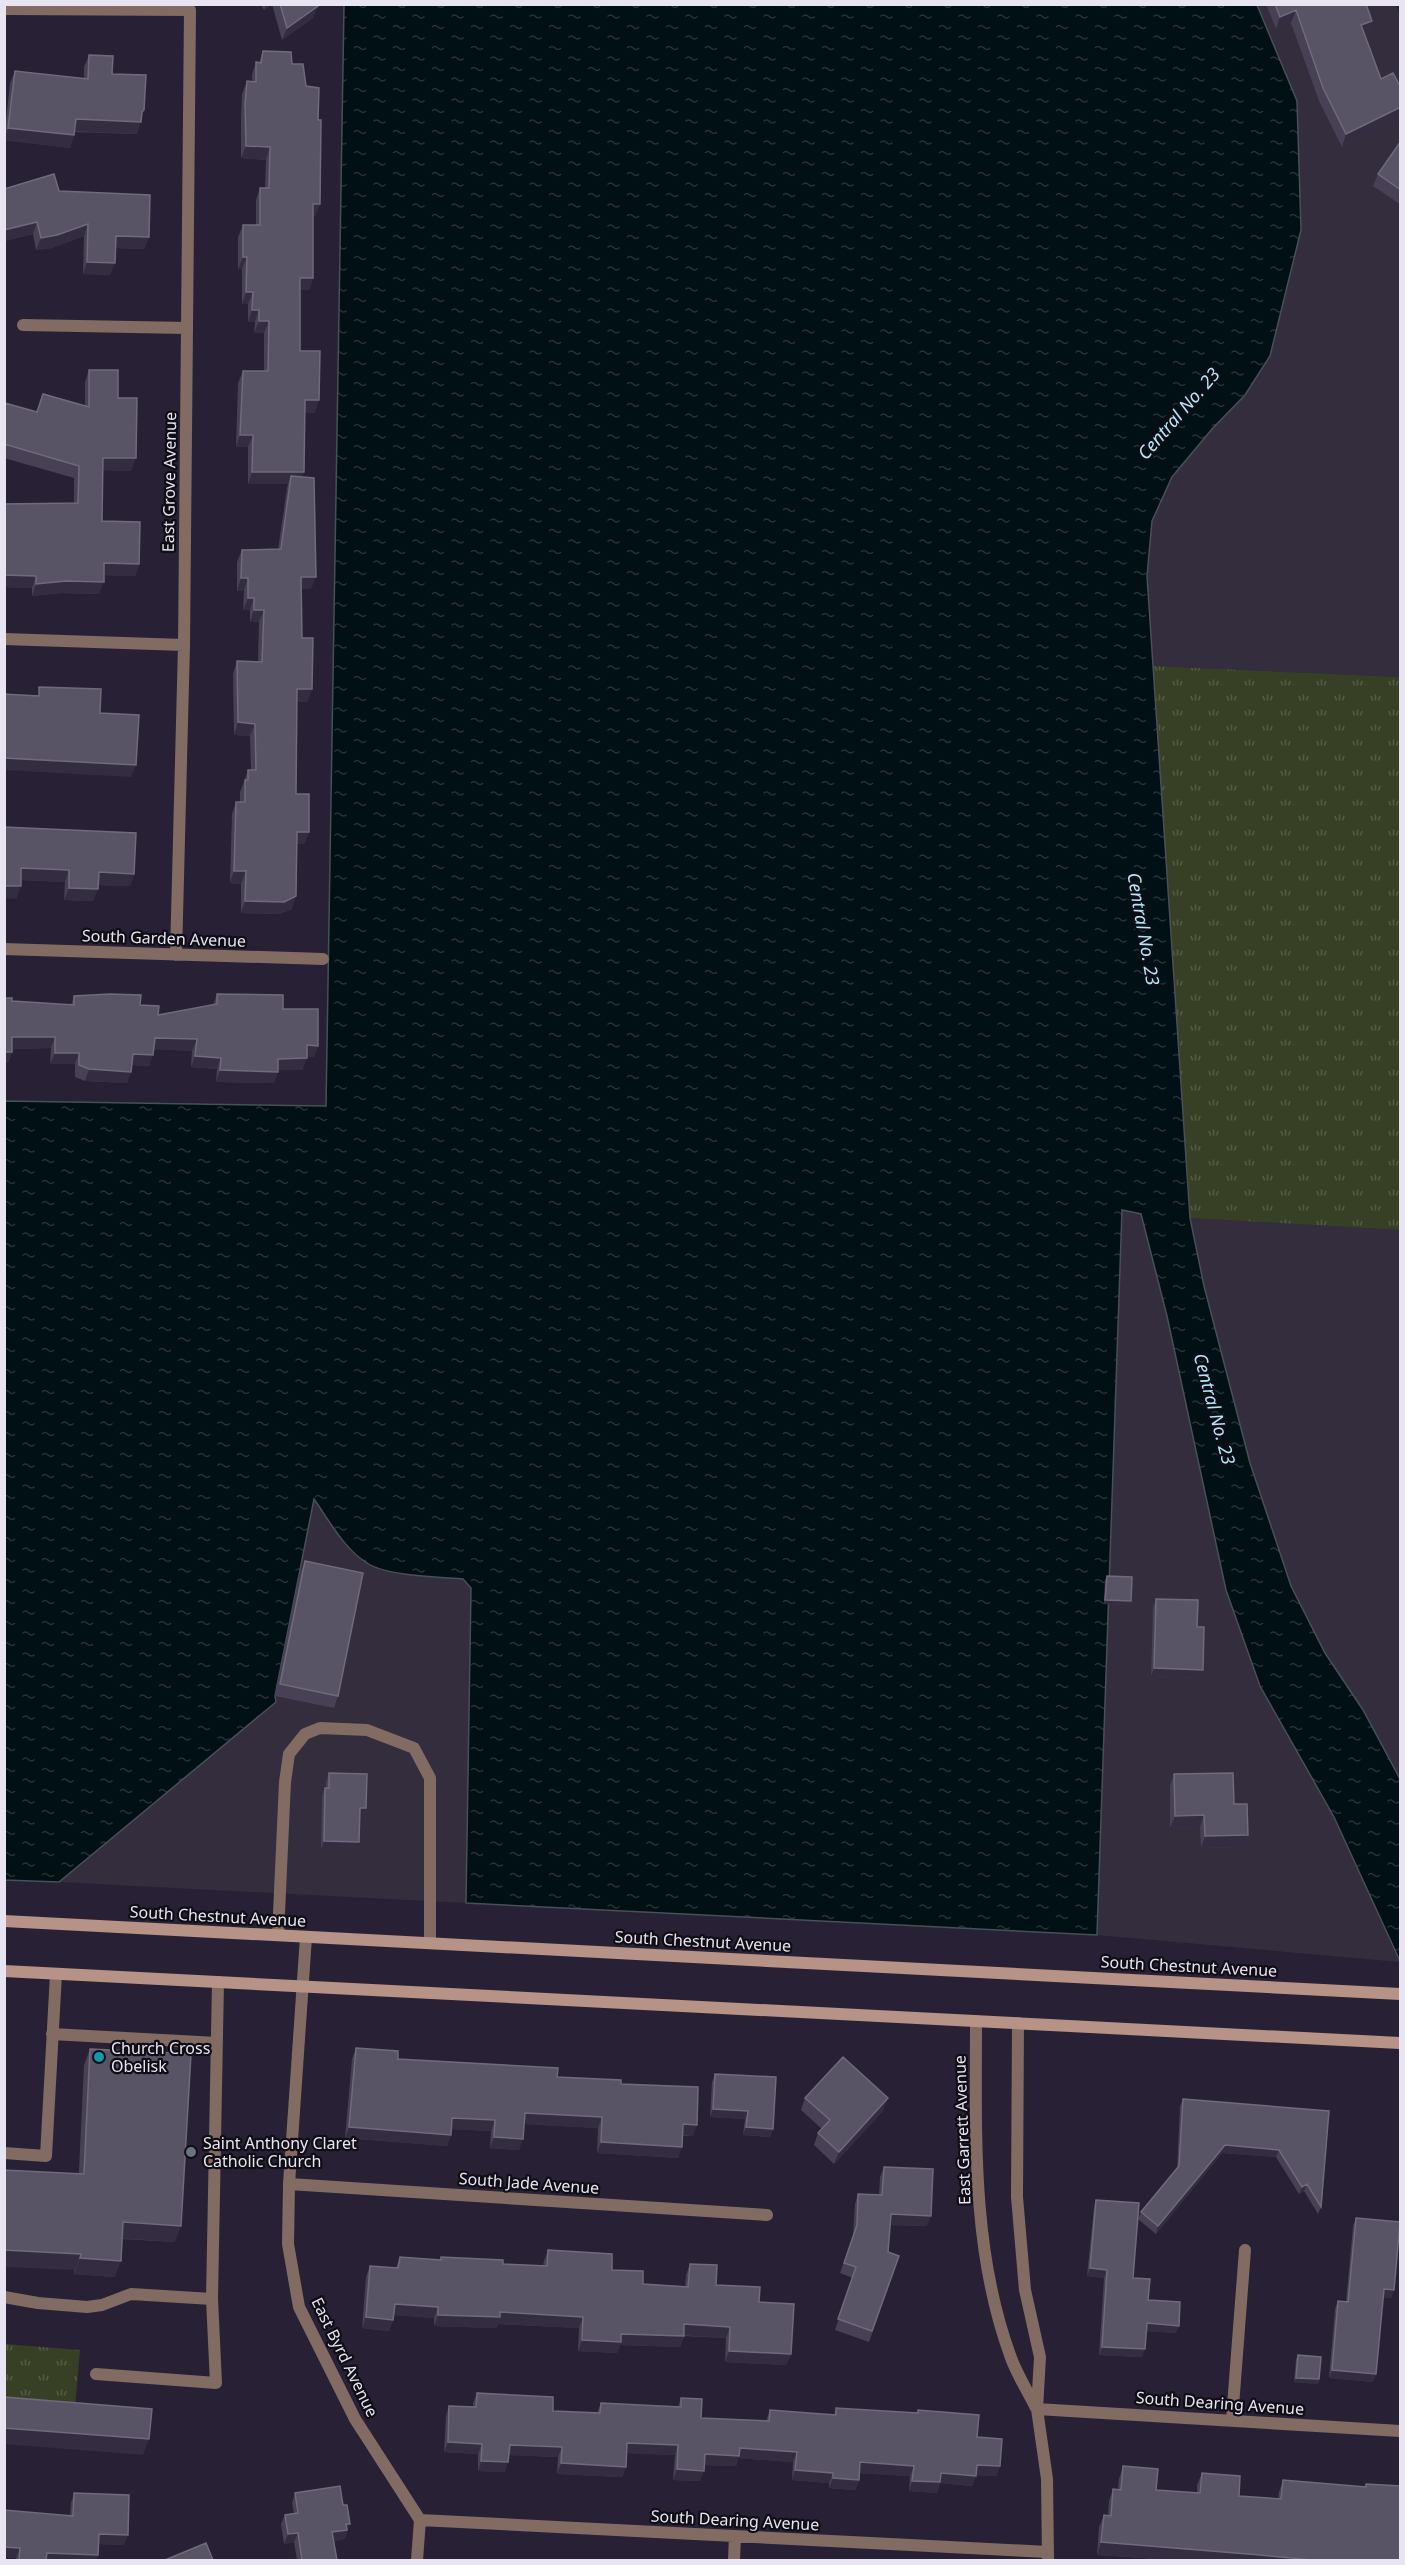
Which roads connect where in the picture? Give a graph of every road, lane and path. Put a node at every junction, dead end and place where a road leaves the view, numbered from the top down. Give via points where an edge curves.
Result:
1 (6, 7) edge
2 (23, 325) dead end
3 (187, 328) junction
4 (4, 639) edge
5 (184, 645) junction
6 (4, 949) edge
7 (176, 955) junction
8 (323, 959) dead end
9 (4, 1922) edge
10 (278, 1935) junction
11 (306, 1937) junction
12 (430, 1943) junction
13 (4, 1971) edge
14 (56, 1974) junction
15 (219, 1982) junction
16 (304, 1986) junction
17 (1401, 1994) edge
18 (976, 2021) junction
19 (1018, 2023) junction
20 (52, 2034) junction
21 (217, 2043) junction
22 (1401, 2043) edge
23 (4, 2153) edge
24 (289, 2184) junction
25 (767, 2215) dead end
26 (1245, 2250) dead end
27 (4, 2296) edge
28 (212, 2299) junction
29 (96, 2374) dead end
30 (1037, 2409) junction
31 (1232, 2419) junction
32 (1401, 2432) edge
33 (420, 2520) junction
34 (735, 2536) junction
35 (1048, 2556) edge
36 (417, 2560) edge
37 (734, 2560) edge

1 - 3 street, East Grove Avenue via 190,10
2 - 3 street
3 - 5 street, East Grove Avenue
4 - 5 street
5 - 7 street, East Grove Avenue
6 - 7 street, South Garden Avenue
7 - 8 street, South Garden Avenue
9 - 10 main road, South Chestnut Avenue
10 - 11 main road, South Chestnut Avenue
10 - 12 street via 289,1754 305,1734 320,1728 367,1730 414,1748 430,1778
11 - 12 main road, South Chestnut Avenue
11 - 16 street, East Byrd Avenue
12 - 17 main road, South Chestnut Avenue
13 - 14 main road
14 - 15 main road
14 - 20 street
15 - 16 main road
15 - 21 street
16 - 18 main road
16 - 24 street, East Byrd Avenue
18 - 19 main road
18 - 30 street, East Garrett Avenue via 976,2179 986,2259 1010,2356
19 - 22 main road
19 - 30 street, East Garrett Avenue via 1017,2197 1025,2290 1040,2357
20 - 21 street
20 - 23 street via 46,2156
21 - 28 street
24 - 25 street, South Jade Avenue
24 - 33 street, East Byrd Avenue via 288,2244 299,2307 355,2419
26 - 31 street
27 - 28 street via 87,2307 131,2294
28 - 29 street via 216,2383
30 - 31 street, South Dearing Avenue
30 - 35 street, East Garrett Avenue via 1047,2479
31 - 32 street, South Dearing Avenue
33 - 34 street, South Dearing Avenue
33 - 36 street
34 - 35 street, South Dearing Avenue
34 - 37 street

